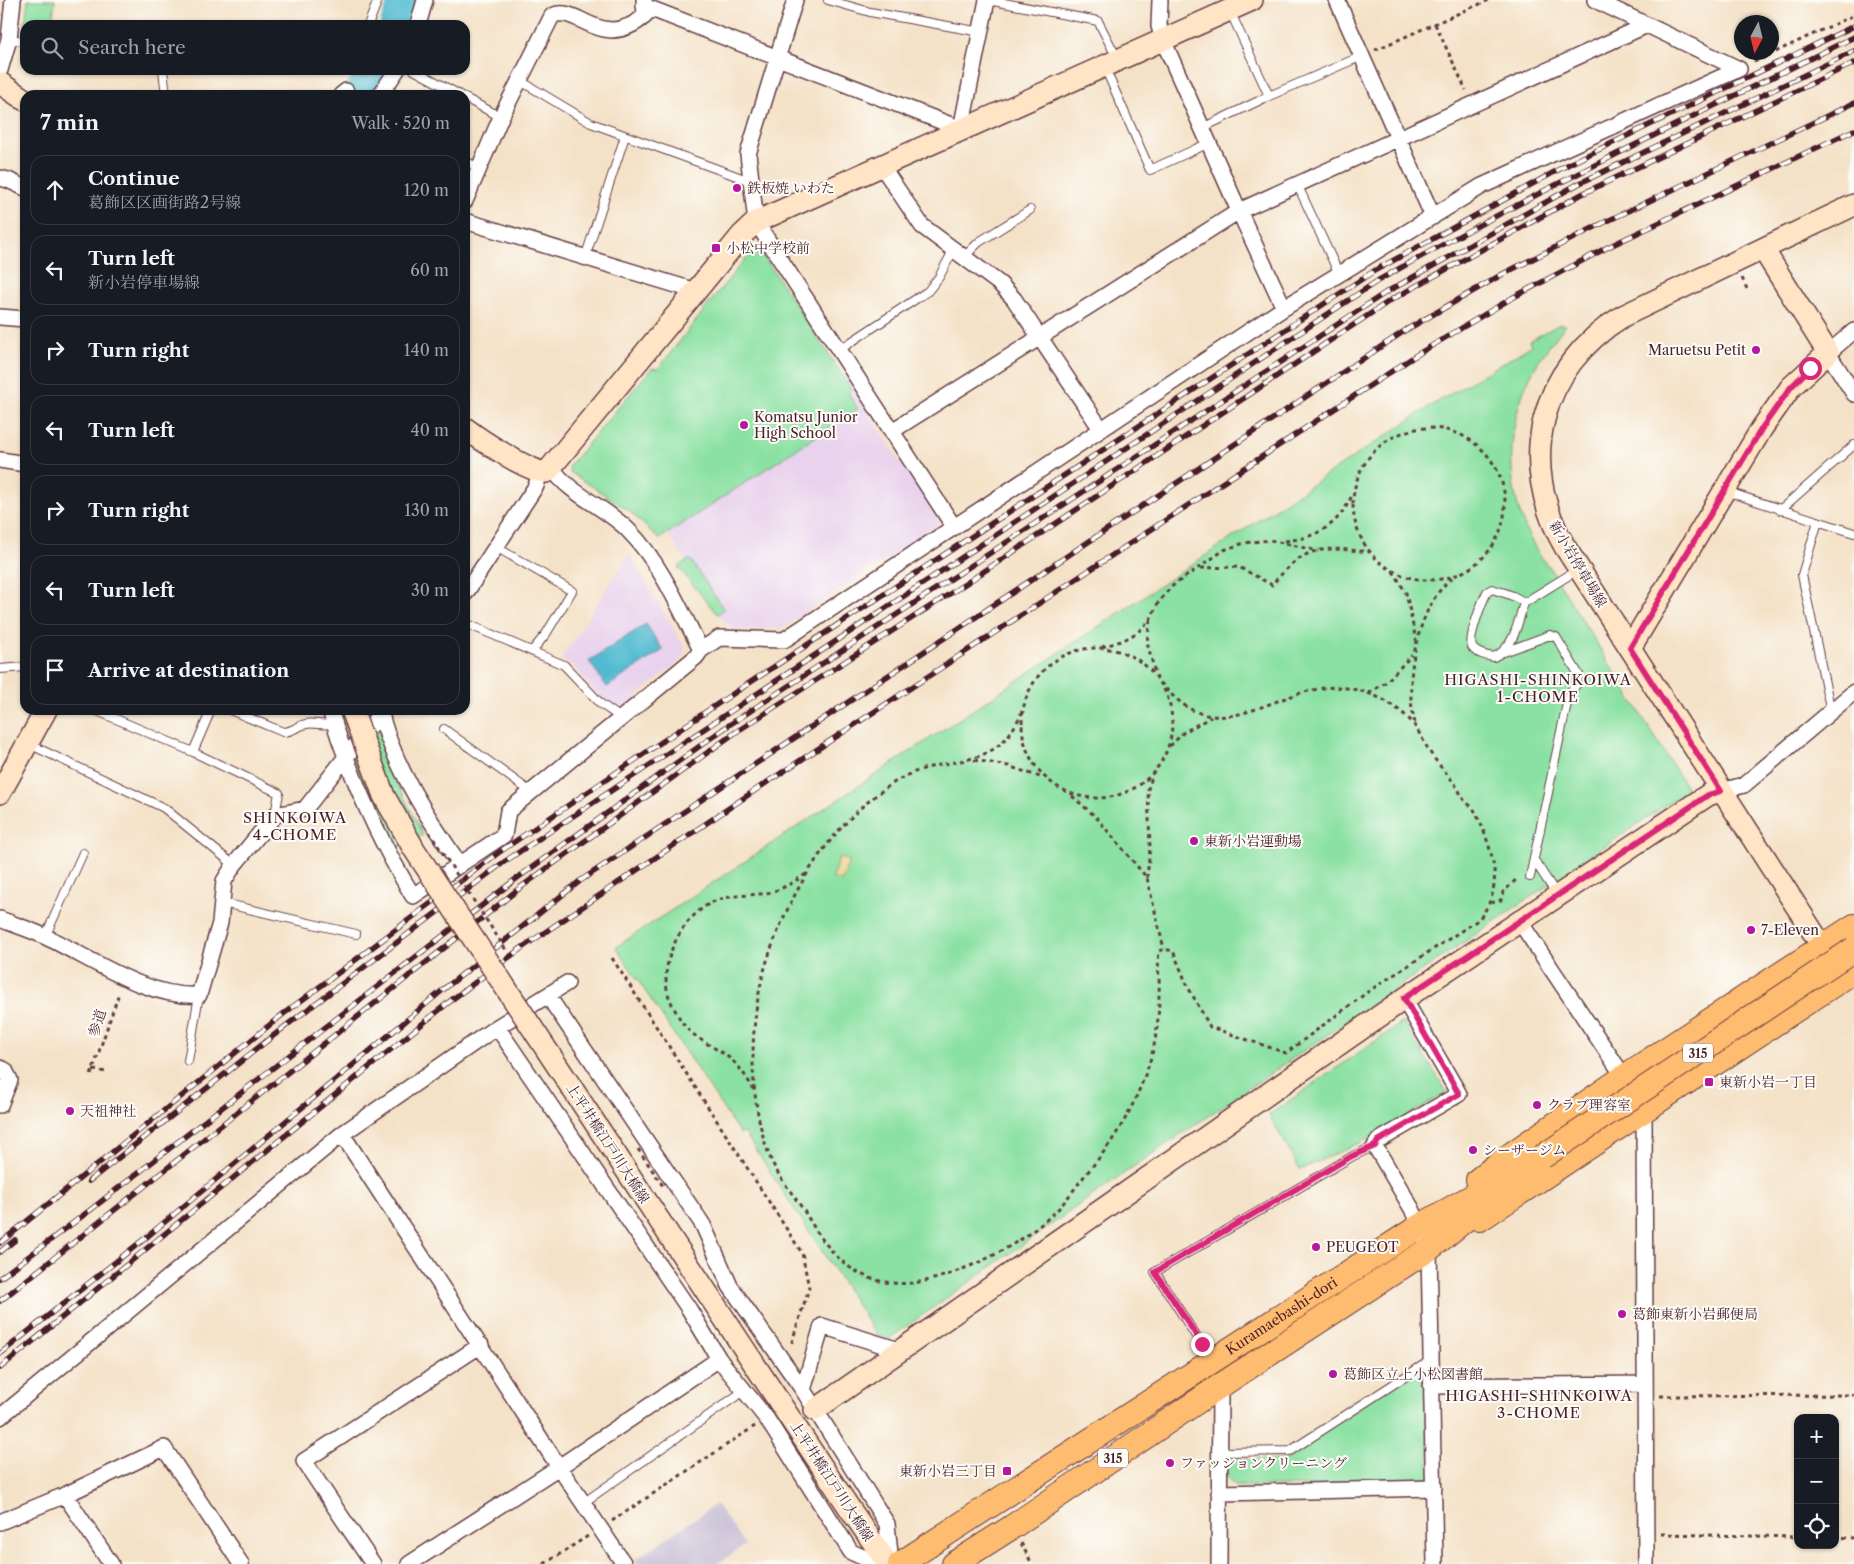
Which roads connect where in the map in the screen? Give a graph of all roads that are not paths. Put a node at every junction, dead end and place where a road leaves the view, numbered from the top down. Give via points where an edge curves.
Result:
1 (13, 0) edge
2 (378, 0) edge
3 (424, 0) edge
4 (795, 0) edge
5 (828, 0) edge
6 (988, 0) edge
7 (1160, 0) edge
8 (1337, 0) edge
9 (1595, 0) edge
10 (644, 3) edge
11 (1244, 3) edge
12 (555, 7) edge
13 (370, 20) edge
14 (419, 20) edge
15 (1646, 25) junction
16 (981, 32) junction
17 (9, 39) junction
18 (20, 40) edge
19 (1163, 40) junction
20 (1362, 56) junction
21 (778, 58) junction
22 (1111, 63) junction
23 (0, 70) edge
24 (164, 75) edge
25 (394, 75) edge
26 (423, 75) edge
27 (519, 80) junction
28 (0, 82) edge
29 (165, 90) edge
30 (383, 90) edge
31 (451, 90) edge
32 (20, 96) edge
33 (1269, 96) junction
34 (470, 101) edge
35 (501, 117) junction
36 (1202, 128) junction
37 (961, 130) junction
38 (625, 136) junction
39 (1398, 139) junction
40 (1209, 143) junction
41 (470, 164) edge
42 (881, 165) junction
43 (481, 169) junction
44 (0, 178) edge
45 (750, 181) junction
46 (1297, 184) junction
47 (20, 186) edge
48 (470, 191) edge
49 (1854, 205) edge
50 (1030, 210) dead end
51 (1239, 211) junction
52 (1433, 217) junction
53 (756, 222) junction
54 (470, 224) edge
55 (1763, 249) junction
56 (959, 253) junction
57 (585, 258) junction
58 (1339, 274) junction
59 (696, 291) junction
60 (1284, 308) junction
61 (0, 317) edge
62 (20, 319) edge
63 (1854, 331) edge
64 (1040, 337) junction
65 (839, 350) junction
66 (1828, 354) junction
67 (1854, 394) edge
68 (1101, 429) junction
69 (892, 431) junction
70 (470, 432) edge
71 (1854, 446) edge
72 (0, 460) edge
73 (20, 463) edge
74 (546, 470) junction
75 (1724, 491) junction
76 (1780, 510) junction
77 (1818, 521) junction
78 (954, 526) junction
79 (1854, 533) edge
80 (496, 546) junction
81 (1578, 569) junction
82 (470, 586) edge
83 (1524, 603) junction
84 (470, 625) edge
85 (1630, 648) junction
86 (701, 650) junction
87 (532, 652) junction
88 (1504, 652) junction
89 (20, 667) edge
90 (0, 669) edge
91 (1854, 692) edge
92 (1831, 712) junction
93 (44, 715) edge
94 (107, 715) edge
95 (209, 715) edge
96 (242, 715) edge
97 (354, 715) edge
98 (378, 715) edge
99 (382, 715) edge
100 (332, 716) edge
101 (621, 718) junction
102 (444, 729) dead end
103 (29, 744) junction
104 (194, 752) junction
105 (345, 758) junction
106 (1721, 791) junction
107 (0, 792) edge
108 (531, 792) junction
109 (275, 815) junction
110 (84, 853) dead end
111 (1534, 860) junction
112 (234, 865) junction
113 (458, 869) junction
114 (1530, 876) road end
115 (1558, 896) junction
116 (223, 903) junction
117 (0, 919) edge
118 (1520, 922) junction
119 (1854, 926) edge
120 (356, 934) dead end
121 (45, 936) junction
122 (1822, 946) junction
123 (1854, 949) edge
124 (1783, 972) junction
125 (1848, 974) edge
126 (567, 983) dead end
127 (199, 995) junction
128 (548, 996) junction
129 (1404, 998) junction
130 (1798, 1007) junction
131 (496, 1027) junction
132 (188, 1061) dead end
133 (0, 1068) edge
134 (1624, 1077) junction
135 (0, 1105) edge
136 (1644, 1111) junction
137 (342, 1134) junction
138 (1375, 1146) junction
139 (1542, 1157) junction
140 (1420, 1226) junction
141 (1430, 1249) junction
142 (730, 1286) junction
143 (689, 1309) junction
144 (481, 1345) junction
145 (899, 1350) junction
146 (720, 1359) junction
147 (1431, 1360) junction
148 (1212, 1362) junction
149 (1644, 1384) junction
150 (1220, 1386) junction
151 (1431, 1386) junction
152 (745, 1390) junction
153 (803, 1390) junction
154 (815, 1410) junction
155 (0, 1417) edge
156 (1220, 1452) junction
157 (559, 1467) junction
158 (1434, 1488) junction
159 (1219, 1492) junction
160 (65, 1495) junction
161 (583, 1503) junction
162 (0, 1522) edge
163 (111, 1564) edge
164 (241, 1564) edge
165 (373, 1564) edge
166 (409, 1564) edge
167 (624, 1564) edge
168 (879, 1564) edge
169 (890, 1564) edge
170 (900, 1564) edge
171 (954, 1564) edge
172 (1219, 1564) edge
173 (1435, 1564) edge
174 (1646, 1564) edge

1 - 17 street
2 - 13 lane
3 - 14 street
4 - 21 street
5 - 16 lane via 870,12
6 - 16 street
6 - 22 lane via 1098,21
7 - 19 street via 1158,26
8 - 20 street
9 - 15 street
10 - 12 street via 644,16 634,25 617,31 598,28
10 - 21 street
11 - 19 street
11 - 33 lane
12 - 27 street
15 - 39 street
15 - 52 street via 1740,69 1482,186
16 - 37 street
17 - 18 lane
17 - 23 street
19 - 22 street
19 - 36 street
20 - 33 lane
20 - 39 street
21 - 37 street
21 - 45 street via 748,154
22 - 37 street
22 - 40 lane via 1150,170
24 - 29 lane
25 - 30 street
26 - 31 lane
27 - 35 street
27 - 38 lane via 583,119
28 - 32 street
33 - 36 lane
34 - 35 lane
35 - 43 street
36 - 40 street
37 - 42 street
38 - 45 lane
38 - 57 lane
39 - 46 street
39 - 52 street
40 - 51 street
41 - 43 lane
42 - 53 street
42 - 56 street via 922,226
43 - 48 street
44 - 47 street
45 - 53 street
46 - 51 street
46 - 58 lane
49 - 55 street, 新小岩停車場線
50 - 56 lane
51 - 60 street
51 - 64 street
52 - 58 street
53 - 59 street
53 - 65 street
54 - 57 street
55 - 66 street
55 - 81 street, 新小岩停車場線 via 1612,323 1587,344 1559,382 1544,417 1538,464 1551,522
56 - 64 street via 1000,284
56 - 65 lane via 928,291
57 - 59 street
58 - 60 street
59 - 74 street
60 - 68 street
61 - 62 street
63 - 66 street
64 - 68 street
64 - 69 street
65 - 69 street
66 - 67 street
66 - 75 street via 1791,387
68 - 78 street
69 - 78 street
70 - 74 street
71 - 76 lane
72 - 73 street
74 - 80 street
74 - 86 street via 602,508 630,532 670,589
75 - 76 lane
75 - 85 street
76 - 77 lane
77 - 79 lane
77 - 92 lane via 1802,576
78 - 86 street via 784,640 719,638
80 - 82 street
80 - 87 lane via 572,590
81 - 83 lane
81 - 85 street, 新小岩停車場線
83 - 88 lane via 1510,646
83 - 88 lane via 1517,597 1492,589 1483,600 1472,646 1485,656 1494,657
84 - 87 lane
85 - 106 street, 新小岩停車場線
86 - 101 street
87 - 101 lane via 564,665 601,704
88 - 111 lane via 1550,634 1556,637 1579,675 1569,694
89 - 90 lane
91 - 92 street
92 - 106 street via 1744,786
93 - 103 street
94 - 104 lane
95 - 104 lane
96 - 100 lane via 283,732 306,724 328,725
97 - 169 street, 上平井橋江戸川大橋線, bridge via 384,796 414,849
98 - 105 street
99 - 113 street via 402,768
100 - 105 street
101 - 108 street
102 - 108 lane
103 - 107 street
103 - 112 lane via 164,808
104 - 109 lane via 279,793
105 - 109 street via 304,809
105 - 113 street via 376,831 413,896
106 - 115 street via 1708,795
106 - 122 street, 新小岩停車場線
108 - 113 street via 508,811 504,835
109 - 112 street
110 - 121 lane
111 - 114 lane
111 - 115 lane
112 - 116 street via 224,881
115 - 118 street
116 - 120 lane
116 - 127 street
117 - 121 street
118 - 129 street
118 - 134 street
119 - 122 main road
121 - 127 street via 138,984 188,996
122 - 124 main road
122 - 125 street, 新小岩停車場線
123 - 139 main road, Kuramaebashi-dori / 315, bridge
124 - 130 main road via 1794,975 1801,984 1803,997
124 - 134 main road
125 - 130 main road
126 - 128 street
127 - 132 lane
128 - 131 street
128 - 142 street via 703,1225
129 - 138 street via 1459,1094 1378,1141
129 - 145 street
130 - 136 main road
131 - 137 street
131 - 143 street
133 - 135 street via 5,1070 10,1080
134 - 140 main road via 1503,1160
136 - 141 main road
136 - 149 street
137 - 144 street
137 - 155 street
138 - 140 street
138 - 148 lane via 1352,1156 1155,1272
139 - 140 main road, Kuramaebashi-dori / 315
139 - 141 main road, Kuramaebashi-dori / 315
140 - 141 street
140 - 148 main road, Kuramaebashi-dori / 315
141 - 147 street
141 - 150 main road, Kuramaebashi-dori / 315
142 - 143 street
142 - 153 street
143 - 146 street
144 - 157 street
144 - 165 street via 304,1461
145 - 153 street via 822,1326
145 - 154 street
146 - 152 street
146 - 157 street
147 - 151 street
147 - 156 lane via 1290,1451
148 - 170 main road, Kuramaebashi-dori / 315
149 - 151 street
149 - 174 street
150 - 156 street
150 - 171 main road, Kuramaebashi-dori / 315
151 - 158 street
152 - 161 lane
152 - 168 street via 767,1418 851,1552
153 - 154 street
154 - 169 street via 888,1524
156 - 159 street
157 - 161 street
157 - 166 street
158 - 159 street
158 - 173 street
159 - 172 street
160 - 162 street
160 - 163 street
160 - 164 street via 164,1448
161 - 167 street

